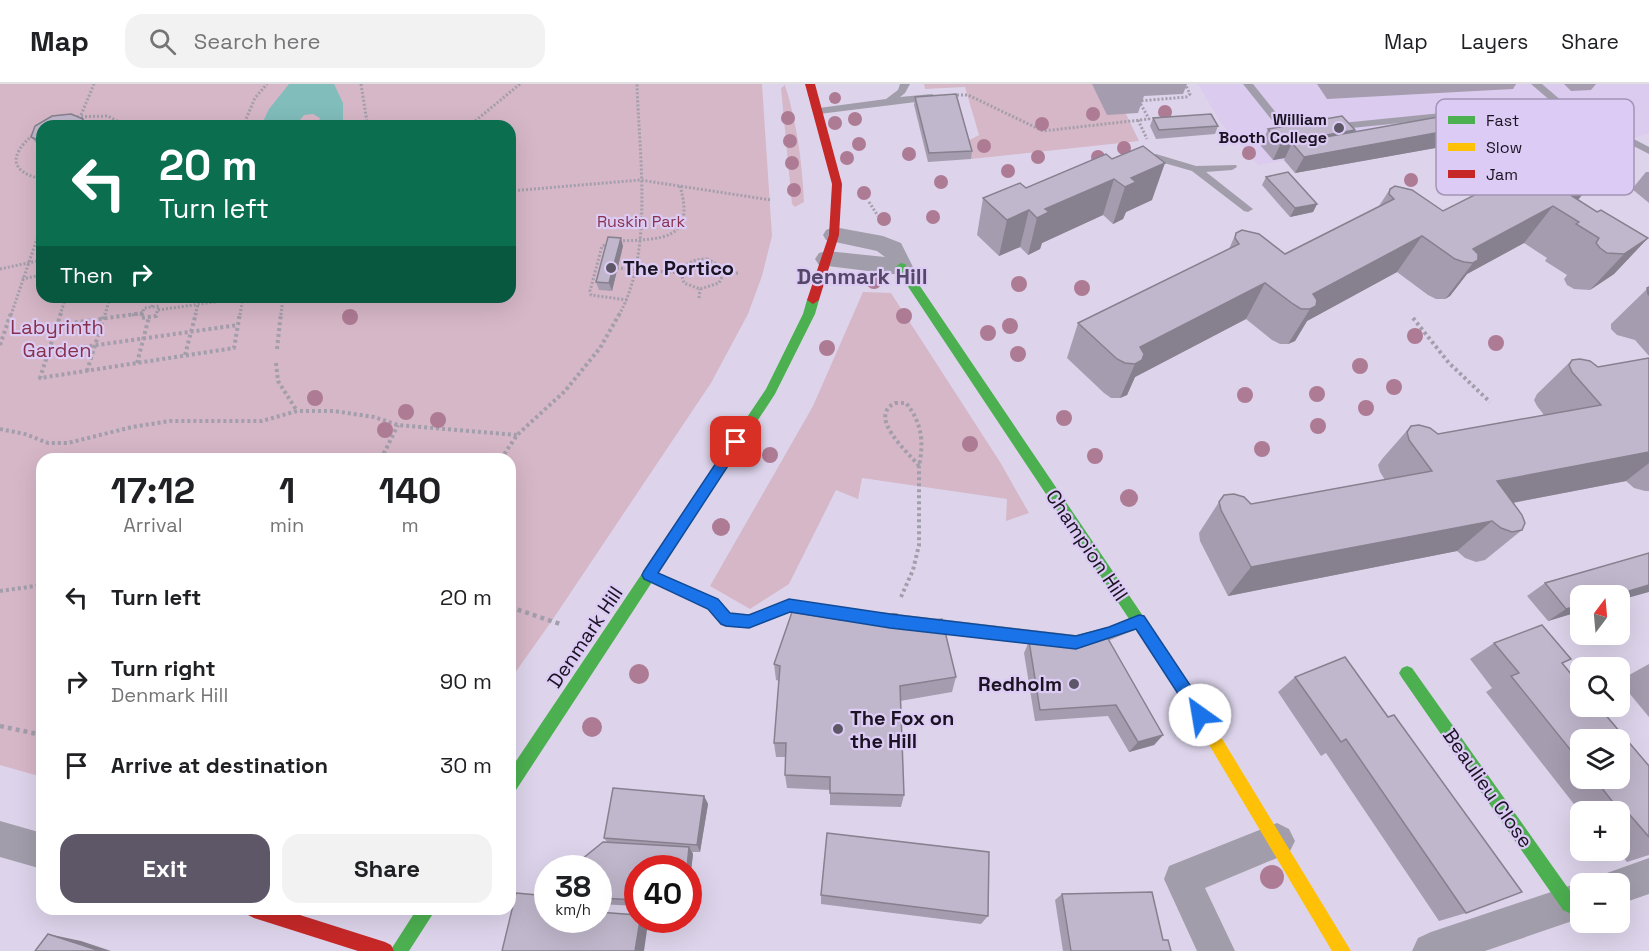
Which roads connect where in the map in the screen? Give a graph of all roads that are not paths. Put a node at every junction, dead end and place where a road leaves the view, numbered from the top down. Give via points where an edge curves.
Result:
1 (810, 84) edge
2 (906, 84) edge
3 (1248, 84) edge
4 (1536, 84) edge
5 (936, 96) edge
6 (1554, 99) edge
7 (889, 101) junction
8 (819, 111) junction
9 (1436, 117) edge
10 (1322, 128) edge
11 (1310, 129) edge
12 (1634, 144) edge
13 (1649, 152) edge
14 (1232, 167) dead end
15 (1139, 168) edge
16 (1196, 169) junction
17 (1248, 209) dead end
18 (834, 235) junction
19 (827, 259) junction
20 (901, 267) junction
21 (649, 575) junction
22 (1139, 621) junction
23 (1407, 673) dead end
24 (516, 775) edge
25 (0, 839) edge
26 (1277, 841) junction
27 (36, 849) edge
28 (1649, 876) edge
29 (1630, 883) edge
30 (1570, 895) edge
31 (1570, 904) edge
32 (273, 915) edge
33 (423, 915) edge
34 (385, 951) edge
35 (399, 951) edge
36 (1216, 951) edge
37 (1342, 951) edge
38 (1431, 951) edge

1 - 8 street, Denmark Hill
2 - 7 lane
3 - 11 lane via 1286,132
4 - 6 lane
5 - 7 lane
7 - 8 lane
8 - 18 street, Denmark Hill via 837,184
9 - 10 lane
12 - 13 lane
14 - 16 lane
15 - 16 lane via 1156,157
16 - 17 lane
18 - 19 street, Denmark Hill
18 - 20 street, Champion Hill via 883,244 896,253
19 - 20 street
19 - 21 street, Denmark Hill via 809,314 771,391
20 - 22 street, Champion Hill
21 - 22 lane via 713,604 726,620 749,621 789,606 1076,642
21 - 24 street, Denmark Hill
22 - 26 street, Champion Hill
23 - 30 street, Beaulieu Close
25 - 27 street
26 - 36 street via 1182,879
26 - 37 street, Champion Hill
28 - 29 street
31 - 38 street, Beaulieu Close
32 - 34 street
33 - 35 street

